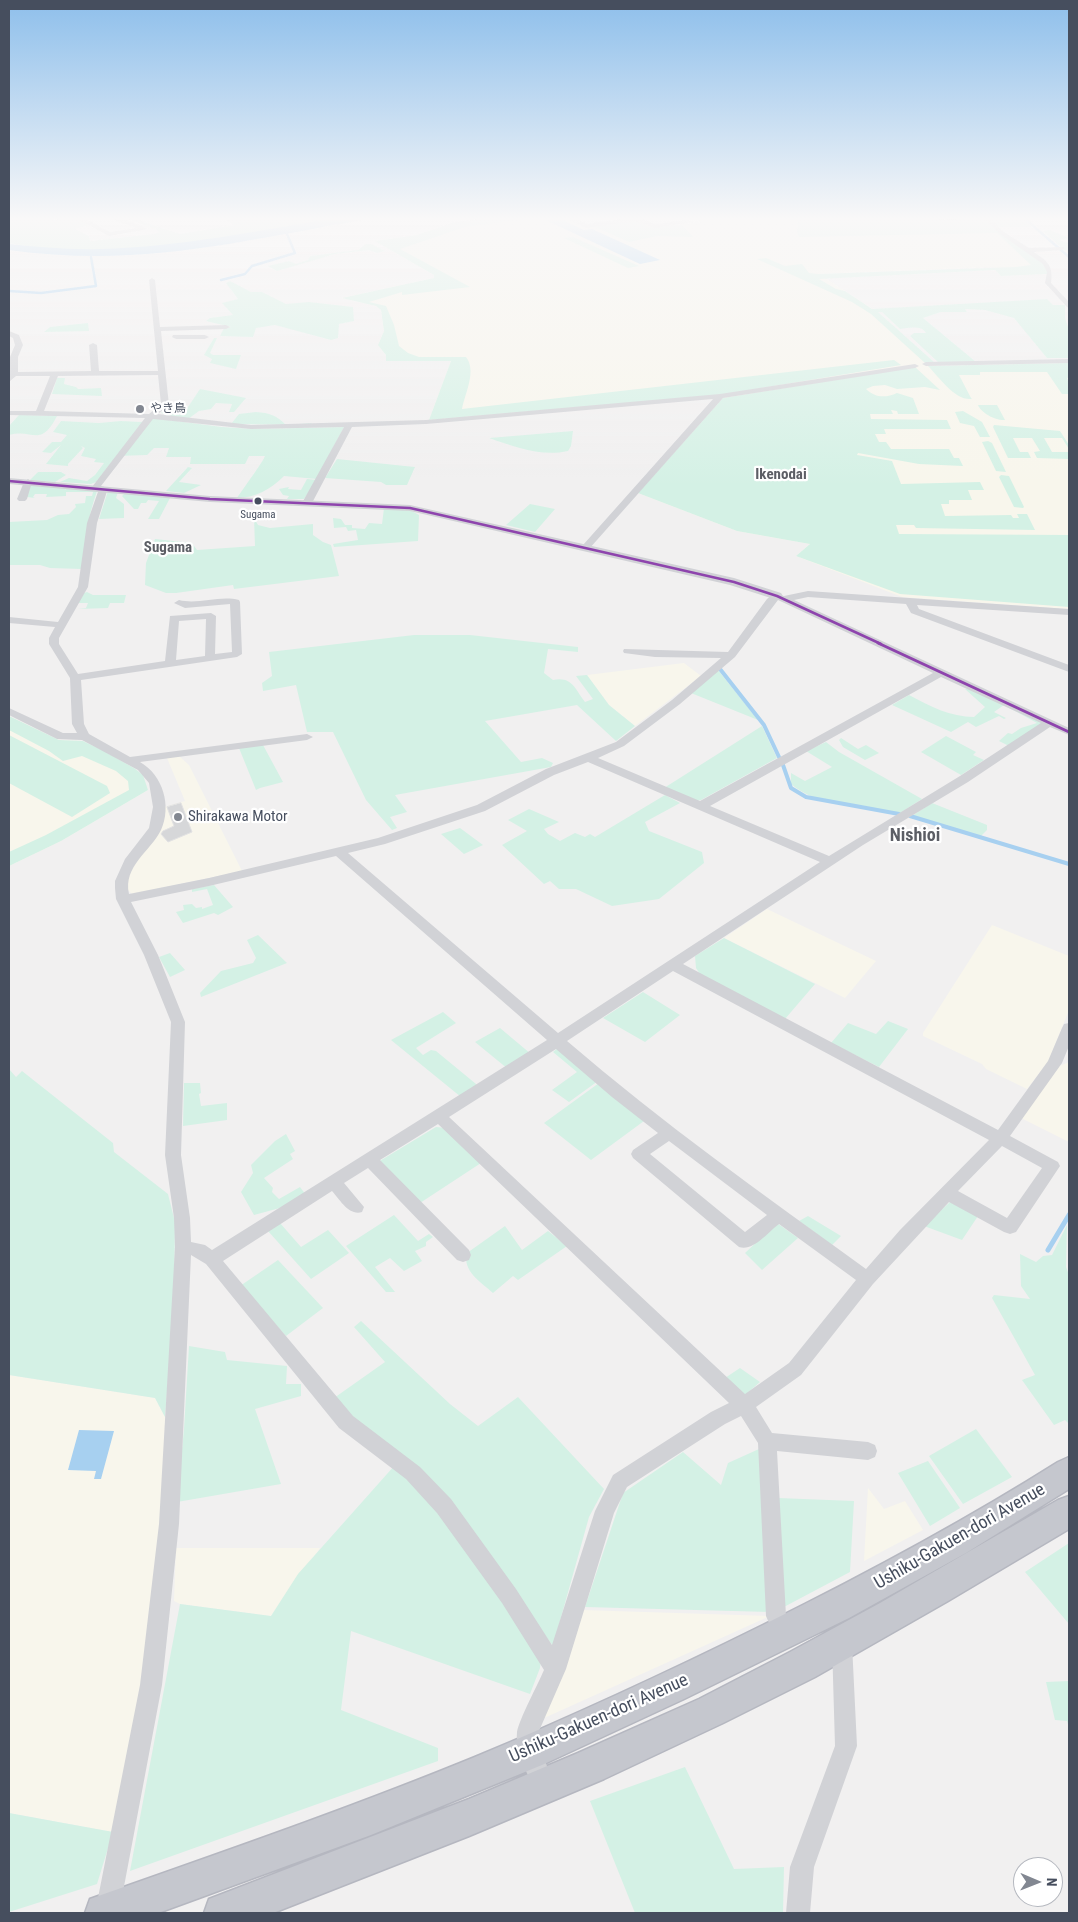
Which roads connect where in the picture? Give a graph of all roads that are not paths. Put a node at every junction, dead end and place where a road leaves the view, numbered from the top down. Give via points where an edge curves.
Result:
1 (155, 307) edge
2 (226, 327) dead end
3 (158, 332) junction
4 (9, 333) edge
5 (205, 338) dead end
6 (93, 345) dead end
7 (1069, 361) edge
8 (926, 364) dead end
9 (915, 366) dead end
10 (162, 373) junction
11 (55, 374) junction
12 (95, 374) junction
13 (11, 376) edge
14 (720, 396) junction
15 (9, 413) edge
16 (39, 414) junction
17 (151, 416) junction
18 (349, 426) junction
19 (9, 481) edge
20 (28, 482) junction
21 (100, 488) junction
22 (22, 499) dead end
23 (307, 503) junction
24 (586, 547) junction
25 (780, 598) junction
26 (910, 601) junction
27 (179, 603) dead end
28 (1069, 612) edge
29 (9, 620) edge
30 (61, 625) junction
31 (628, 651) dead end
32 (731, 655) junction
33 (210, 658) junction
34 (170, 664) junction
35 (1069, 669) edge
36 (940, 673) junction
37 (75, 678) junction
38 (9, 711) edge
39 (1049, 723) junction
40 (1069, 732) edge
41 (84, 736) junction
42 (307, 737) dead end
43 (588, 758) junction
44 (130, 760) junction
45 (700, 806) junction
46 (338, 852) junction
47 (829, 861) junction
48 (123, 899) junction
49 (673, 965) junction
50 (1069, 1028) edge
51 (558, 1042) junction
52 (440, 1117) junction
53 (669, 1133) junction
54 (1001, 1137) junction
55 (370, 1160) junction
56 (334, 1183) junction
57 (947, 1193) junction
58 (356, 1207) dead end
59 (779, 1214) junction
60 (183, 1247) junction
61 (463, 1254) dead end
62 (212, 1259) junction
63 (867, 1279) junction
64 (744, 1406) junction
65 (767, 1441) junction
66 (868, 1451) dead end
67 (1069, 1472) edge
68 (1069, 1511) edge
69 (776, 1616) dead end
70 (842, 1644) junction
71 (555, 1670) junction
72 (530, 1752) junction
73 (545, 1787) junction
74 (106, 1913) edge
75 (223, 1913) edge
76 (798, 1913) edge

1 - 3 street
2 - 3 street
3 - 5 street
3 - 10 street
4 - 13 street via 16,336 19,345
6 - 12 street
7 - 8 street
9 - 14 street
10 - 12 street
10 - 17 street via 165,405
11 - 12 street
11 - 13 street
11 - 16 street
14 - 18 street
14 - 24 street
15 - 16 street
16 - 17 street
17 - 18 street via 251,427
17 - 21 street
18 - 23 street
19 - 20 street
20 - 21 street
20 - 22 street
21 - 23 street via 210,499
21 - 30 street via 83,587
23 - 24 street via 410,508
24 - 25 street via 734,582
25 - 26 street via 808,594
25 - 32 street via 771,601
25 - 36 street
26 - 28 street
26 - 35 street via 915,611
27 - 33 street via 235,602 236,654
29 - 30 street
30 - 37 street via 54,644
31 - 32 street
32 - 43 street via 641,729 620,744
33 - 34 street
33 - 34 street via 211,616 174,618
34 - 37 street
36 - 39 street
36 - 45 street
37 - 41 street via 78,724
38 - 41 street via 61,737
39 - 40 street
39 - 47 street
41 - 44 street
42 - 44 street
43 - 45 street
43 - 46 street via 550,772 481,808
44 - 48 street via 150,774 160,807 155,829 125,871 121,888
45 - 47 street
46 - 48 street
46 - 51 street
47 - 49 street
48 - 60 street via 151,955 178,1022 173,1155
49 - 51 street
49 - 54 street
50 - 54 street via 1055,1063
51 - 52 street
51 - 53 street
52 - 55 street
52 - 64 street
53 - 59 street
53 - 59 street via 639,1154 745,1242
54 - 57 street
54 - 57 street via 1052,1166 1010,1227
55 - 56 street
55 - 61 street
56 - 58 street
56 - 62 street
57 - 63 street
59 - 63 street
60 - 62 street via 199,1250
60 - 74 street via 169,1529 151,1686
62 - 71 street via 346,1422 413,1473 444,1506 509,1596
63 - 64 street via 795,1369
64 - 65 street
64 - 71 street via 718,1418 620,1481 605,1511
65 - 66 street
65 - 69 street
67 - 72 highway, Ushiku-Gakuen-dori Avenue via 955,1542 853,1598 692,1678
68 - 70 highway, Ushiku-Gakuen-dori Avenue
70 - 73 highway, Ushiku-Gakuen-dori Avenue via 712,1710
70 - 76 street via 846,1746 802,1867
71 - 72 street via 528,1731
72 - 73 street
72 - 74 highway, Ushiku-Gakuen-dori Avenue via 267,1855
73 - 75 highway, Ushiku-Gakuen-dori Avenue

